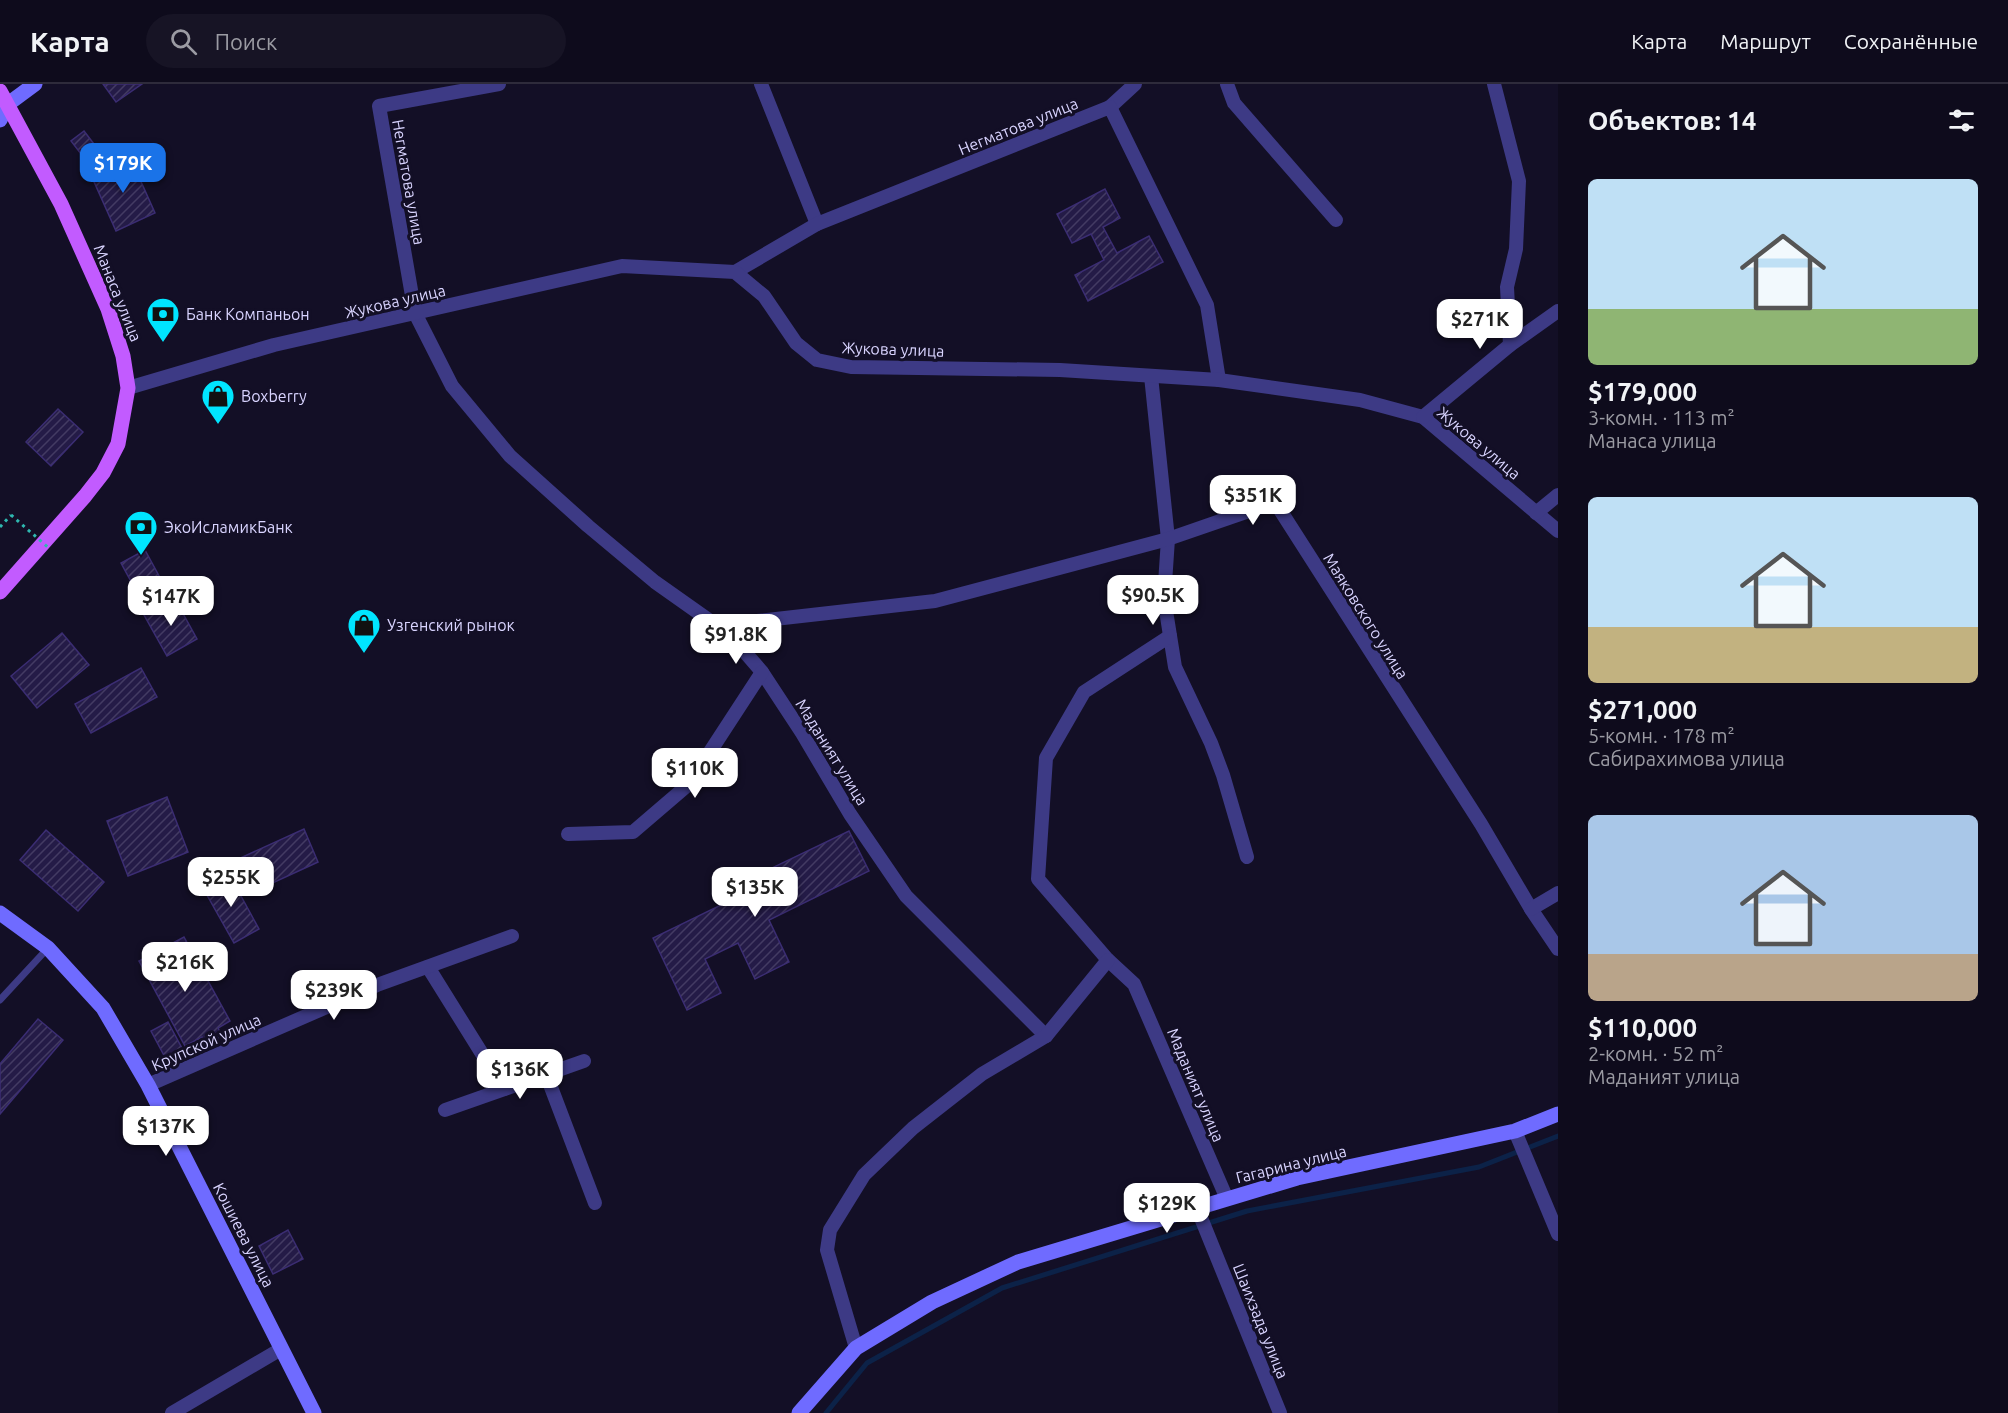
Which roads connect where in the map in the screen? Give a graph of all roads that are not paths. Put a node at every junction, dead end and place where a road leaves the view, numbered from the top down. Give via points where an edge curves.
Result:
1 (35, 84) edge
2 (499, 84) edge
3 (760, 84) edge
4 (1135, 84) edge
5 (1227, 84) edge
6 (1494, 84) edge
7 (0, 90) edge
8 (8, 104) junction
9 (1110, 107) junction
10 (0, 120) edge
11 (1336, 220) dead end
12 (817, 224) junction
13 (735, 272) junction
14 (1558, 311) edge
15 (415, 313) junction
16 (1510, 345) junction
17 (1151, 376) junction
18 (1219, 380) junction
19 (128, 388) junction
20 (1423, 417) junction
21 (1558, 495) edge
22 (1536, 513) junction
23 (1558, 531) edge
24 (1168, 539) junction
25 (0, 592) edge
26 (730, 635) junction
27 (1170, 636) junction
28 (762, 672) junction
29 (568, 834) dead end
30 (1247, 857) dead end
31 (1558, 893) edge
32 (1531, 909) junction
33 (0, 913) edge
34 (512, 936) dead end
35 (48, 948) junction
36 (1558, 949) edge
37 (1108, 960) junction
38 (428, 967) junction
39 (0, 1000) edge
40 (1046, 1036) junction
41 (584, 1061) dead end
42 (546, 1074) junction
43 (148, 1085) junction
44 (504, 1089) junction
45 (445, 1110) dead end
46 (1558, 1114) edge
47 (1515, 1131) junction
48 (1227, 1199) junction
49 (595, 1203) dead end
50 (1197, 1208) junction
51 (1558, 1234) edge
52 (856, 1348) junction
53 (281, 1349) junction
54 (172, 1413) edge
55 (314, 1413) edge
56 (799, 1413) edge
57 (1280, 1413) edge

1 - 8 street
2 - 15 street, Негматова улица via 379,106
3 - 12 street
4 - 9 street
5 - 11 street via 1234,103
6 - 16 street via 1519,181 1516,249 1507,287
7 - 8 main road, Манаса улица
8 - 10 street
8 - 19 main road, Манаса улица via 61,204 108,309 123,356
9 - 12 street, Негматова улица
9 - 18 street via 1207,305
12 - 13 street, Негматова улица
13 - 15 street, Жукова улица via 622,266
13 - 17 street, Жукова улица via 764,296 796,343 817,360 851,367 1060,370
14 - 16 street
15 - 19 street, Жукова улица via 274,345
15 - 26 street, Маданият улица via 452,386 510,456 647,575
16 - 20 street
17 - 18 street, Жукова улица
17 - 24 street
18 - 20 street, Жукова улица via 1360,400
19 - 25 main road, Манаса улица via 118,444 103,473
20 - 22 street, Жукова улица
21 - 22 street
22 - 23 street, Жукова улица
24 - 26 street, Маяковского улица via 935,601 757,621
24 - 27 street via 1164,598
24 - 32 street, Маяковского улица via 1275,502
26 - 28 street, Маданият улица
27 - 30 street via 1175,667 1211,743
27 - 37 street, Маданият улица via 1084,692 1046,758 1038,879
28 - 29 street via 689,784 633,832
28 - 40 street, Маданият улица via 906,896
31 - 32 street
32 - 36 street, Маяковского улица
33 - 35 street, Кошиева улица
34 - 38 street, Крупской улица
35 - 39 lane
35 - 43 street, Кошиева улица via 103,1008
37 - 40 street
37 - 48 street, Маданият улица via 1134,984
38 - 43 street, Крупской улица via 377,985
38 - 44 street
40 - 52 street via 982,1074 913,1128 864,1175 830,1230 827,1250
41 - 42 street
42 - 44 street
42 - 49 street
43 - 53 street, Кошиева улица
44 - 45 street
46 - 47 street, Гагарина улица
47 - 48 street, Гагарина улица via 1296,1178
47 - 51 street
48 - 50 street, Гагарина улица
50 - 52 street, Гагарина улица via 1018,1262 932,1302
50 - 57 street, Шаихзада улица
52 - 56 street, Гагарина улица
53 - 54 street
53 - 55 street, Кошиева улица

